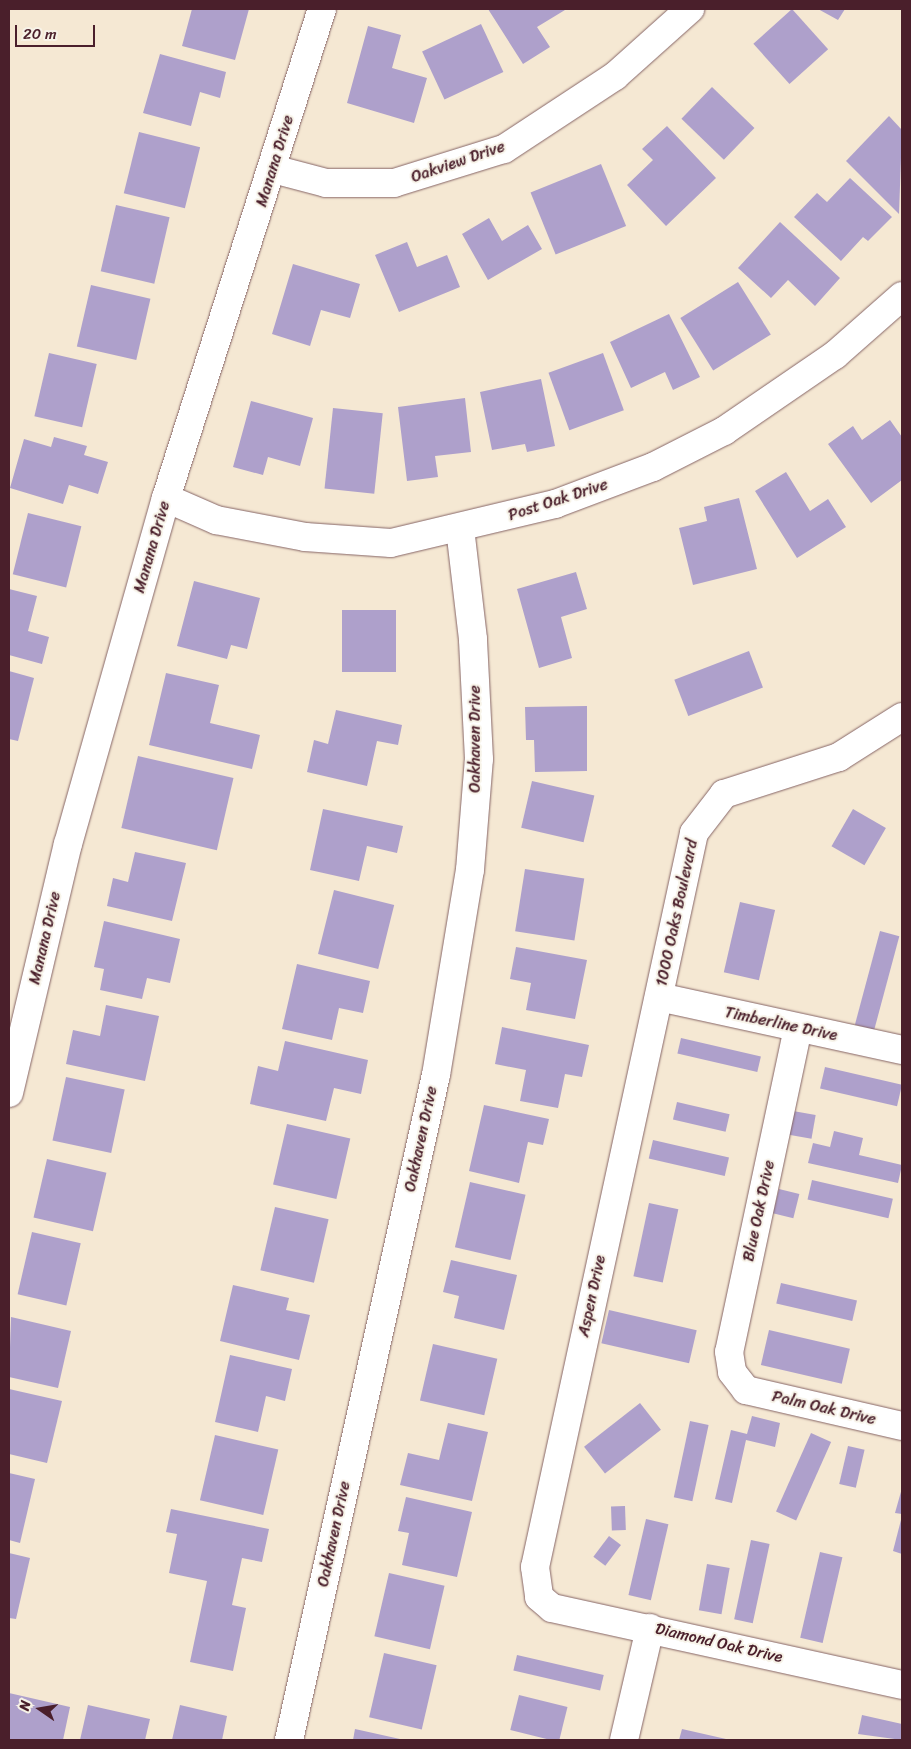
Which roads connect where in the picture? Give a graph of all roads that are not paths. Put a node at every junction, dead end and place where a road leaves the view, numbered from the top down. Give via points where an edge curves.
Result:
1 (322, 9) edge
2 (690, 9) edge
3 (273, 169) junction
4 (902, 296) edge
5 (166, 498) junction
6 (460, 529) junction
7 (902, 717) edge
8 (659, 997) junction
9 (798, 1028) junction
10 (902, 1050) edge
11 (9, 1093) edge
12 (746, 1390) joint
13 (902, 1426) edge
14 (539, 1597) joint
15 (650, 1628) junction
16 (902, 1685) edge
17 (288, 1740) edge
18 (624, 1740) edge

1 - 3 street, Manana Drive
2 - 3 street, Oakview Drive via 615,76 504,149 394,183 326,183
3 - 5 street, Manana Drive
4 - 6 street, Post Oak Drive via 834,354 724,431 653,467 582,494
5 - 6 street, Post Oak Drive via 216,520 304,537 391,543
5 - 11 street, Manana Drive via 68,844
6 - 17 street, Oakhaven Drive via 473,639 479,759 470,870 436,1075
7 - 8 street, 1000 Oaks Boulevard via 839,757 724,794 694,833
8 - 9 street, Timberline Drive
8 - 14 street, Aspen Drive via 535,1567
9 - 10 street, Timberline Drive
9 - 12 street, Blue Oak Drive via 729,1352 732,1372
12 - 13 street, Palm Oak Drive
14 - 15 street, Diamond Oak Drive via 552,1608
15 - 16 street, Diamond Oak Drive
15 - 18 street

